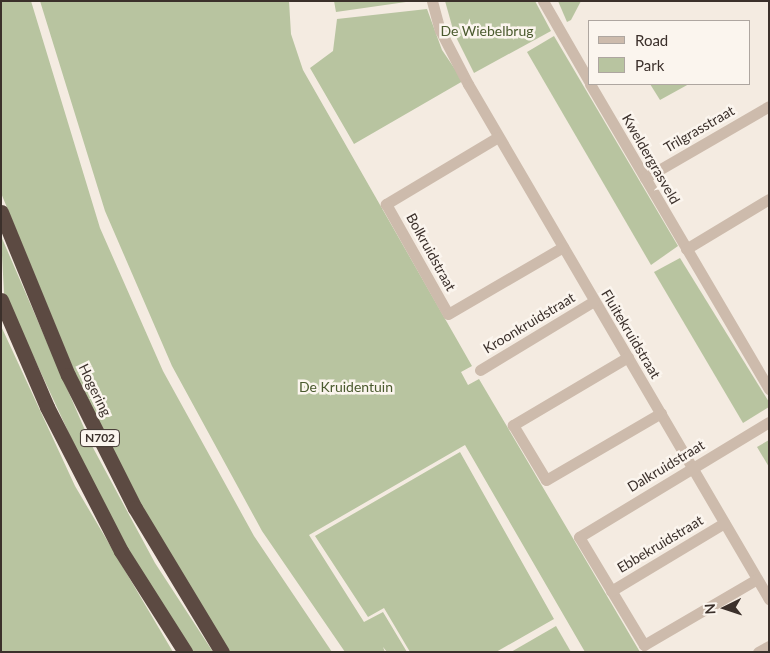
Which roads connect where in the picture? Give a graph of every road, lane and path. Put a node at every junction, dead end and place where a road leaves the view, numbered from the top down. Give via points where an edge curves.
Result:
1 (432, 1) edge
2 (542, 1) edge
3 (588, 79) edge
4 (592, 85) edge
5 (769, 106) edge
6 (498, 137) junction
7 (645, 178) junction
8 (769, 199) edge
9 (1, 212) edge
10 (563, 247) junction
11 (686, 249) junction
12 (1, 300) edge
13 (594, 301) junction
14 (628, 357) junction
15 (480, 370) dead end
16 (769, 389) edge
17 (661, 413) junction
18 (769, 422) edge
19 (692, 468) junction
20 (724, 523) junction
21 (580, 537) joint
22 (758, 579) junction
23 (611, 590) junction
24 (769, 599) edge
25 (769, 646) edge
26 (185, 652) edge
27 (222, 652) edge
28 (758, 652) edge

1 - 6 street, Fluitekruidstraat via 440,30
2 - 3 street, Kweldergrasveld
4 - 7 street, Kweldergrasveld
5 - 7 street, Trilgrasstraat
6 - 10 street, Fluitekruidstraat
6 - 10 street, Bolkruidstraat via 386,204 448,314
7 - 11 street, Kweldergrasveld
8 - 11 street
9 - 27 highway, Hogering / N702 via 68,375 135,508
10 - 13 street, Fluitekruidstraat
11 - 16 street, Kweldergrasveld
12 - 26 highway, N702 via 47,407 121,551
13 - 14 street, Fluitekruidstraat
13 - 15 street, Kroonkruidstraat
14 - 17 street, Fluitekruidstraat
14 - 17 street via 513,425 546,480
17 - 19 street, Fluitekruidstraat
18 - 19 street, Dalkruidstraat
19 - 20 street, Fluitekruidstraat
19 - 21 street, Dalkruidstraat
20 - 22 street, Fluitekruidstraat
20 - 23 street, Ebbekruidstraat
21 - 23 street, Ebbekruidstraat
22 - 23 street, Ebbekruidstraat via 644,645
22 - 24 street, Fluitekruidstraat
25 - 28 street

